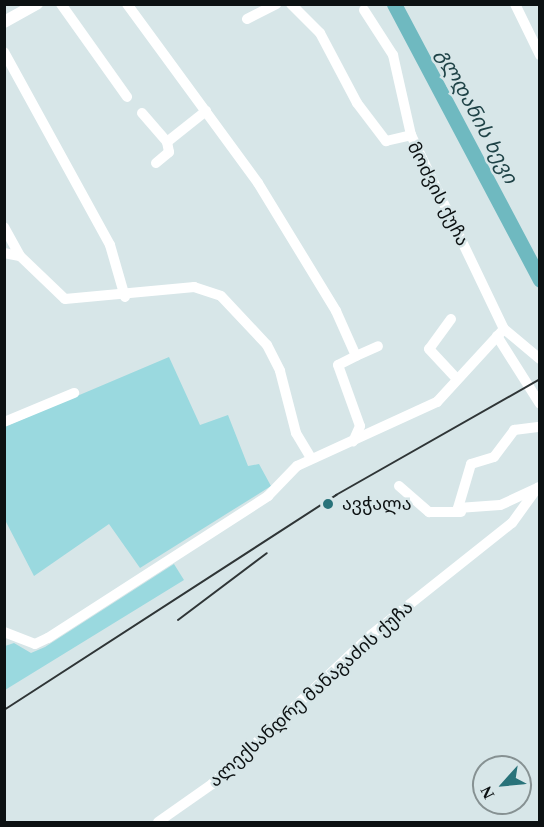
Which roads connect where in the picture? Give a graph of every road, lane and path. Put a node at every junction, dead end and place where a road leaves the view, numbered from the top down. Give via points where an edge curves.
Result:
1 (37, 4) edge
2 (61, 4) edge
3 (127, 4) edge
4 (276, 4) edge
5 (291, 4) edge
6 (515, 4) edge
7 (364, 10) dead end
8 (247, 19) dead end
9 (4, 22) edge
10 (4, 52) edge
11 (540, 55) edge
12 (127, 97) dead end
13 (206, 111) junction
14 (142, 112) dead end
15 (411, 135) junction
16 (167, 142) junction
17 (156, 163) dead end
18 (4, 227) edge
19 (4, 253) edge
20 (20, 256) junction
21 (125, 297) junction
22 (451, 319) dead end
23 (501, 333) junction
24 (378, 346) dead end
25 (356, 356) junction
26 (540, 359) edge
27 (458, 379) junction
28 (74, 393) dead end
29 (540, 404) edge
30 (4, 423) edge
31 (540, 427) edge
32 (353, 442) junction
33 (311, 458) junction
34 (399, 486) dead end
35 (539, 486) edge
36 (460, 512) junction
37 (4, 632) edge
38 (158, 822) edge

1 - 9 main road
2 - 12 street
3 - 13 street
4 - 8 street
5 - 15 street, მოძვის ქუჩა via 320,33 357,103 386,141
6 - 11 street
7 - 15 street via 393,55
10 - 21 street via 110,245
13 - 16 street
13 - 25 street via 336,311
14 - 16 street
15 - 23 street, მოძვის ქუჩა
16 - 17 street via 169,152
18 - 20 street
19 - 20 street
20 - 21 street via 65,299
21 - 33 street via 194,287 221,296 267,345 280,371 296,433
22 - 27 street via 429,349
23 - 26 street
23 - 27 street
23 - 29 street, მოძვის ქუჩა
24 - 25 street
25 - 32 street via 338,365 360,426
27 - 32 street via 437,402
28 - 30 street
31 - 36 street via 514,430 494,457 471,464
32 - 33 street
33 - 37 street via 268,496 48,638 35,644
34 - 36 street via 429,512
35 - 36 street via 500,505
35 - 38 street, ალექსანდრე მანაგაძის ქუჩა via 512,523 371,635 212,784

